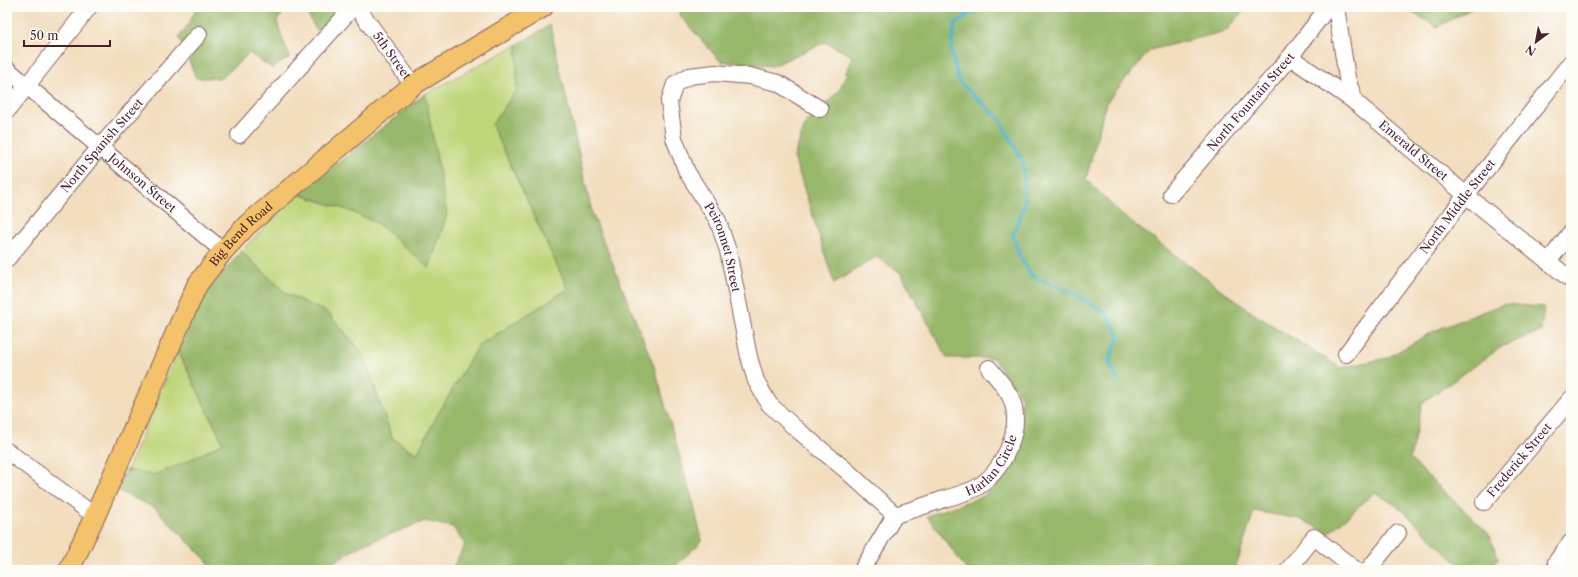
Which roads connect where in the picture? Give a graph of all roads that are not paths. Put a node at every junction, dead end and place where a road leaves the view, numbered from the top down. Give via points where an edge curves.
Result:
1 (90, 7) edge
2 (353, 7) edge
3 (357, 7) edge
4 (543, 7) edge
5 (1328, 7) edge
6 (1336, 7) edge
7 (199, 34) dead end
8 (1290, 57) junction
9 (1571, 62) edge
10 (7, 69) edge
11 (413, 85) junction
12 (27, 86) junction
13 (1355, 102) junction
14 (820, 109) dead end
15 (7, 111) edge
16 (239, 135) dead end
17 (100, 147) junction
18 (1171, 194) dead end
19 (1466, 195) junction
20 (1571, 232) edge
21 (223, 251) junction
22 (7, 259) edge
23 (1548, 262) junction
24 (1571, 280) edge
25 (1346, 354) dead end
26 (989, 368) dead end
27 (1571, 399) edge
28 (9, 458) edge
29 (1484, 502) dead end
30 (895, 515) junction
31 (95, 516) junction
32 (1398, 533) dead end
33 (1571, 542) edge
34 (69, 570) edge
35 (862, 570) edge
36 (1288, 570) edge
37 (1356, 570) edge
38 (1368, 570) edge
39 (1566, 570) edge

1 - 12 street
2 - 16 street
3 - 11 street, 5th Street
4 - 11 main road, Big Bend Road
5 - 8 street, North Fountain Street
6 - 13 street via 1347,78
7 - 17 street, North Spanish Street
8 - 13 street, Emerald Street
8 - 18 street, North Fountain Street
9 - 19 street, North Middle Street
10 - 12 street, Johnson Street
11 - 21 main road, Big Bend Road via 247,224
12 - 15 street
12 - 17 street, Johnson Street
13 - 19 street, Emerald Street
14 - 30 street, Peironnet Street via 778,83 750,76 715,73 689,76 675,84 669,102 674,138 687,172 718,221 728,251 756,381 769,404
17 - 21 street, Johnson Street
17 - 22 street, North Spanish Street
19 - 23 street, Emerald Street
19 - 25 street, North Middle Street
20 - 23 street
21 - 31 main road, Big Bend Road via 198,285
23 - 24 street, Emerald Street
26 - 30 street, Harlan Circle via 1012,401 1015,414 1012,442 1003,459 991,476 977,487
27 - 29 street, Frederick Street
28 - 31 street
30 - 35 street
31 - 34 main road, Big Bend Road
32 - 38 street
33 - 39 street via 1556,562
36 - 37 street via 1314,537

